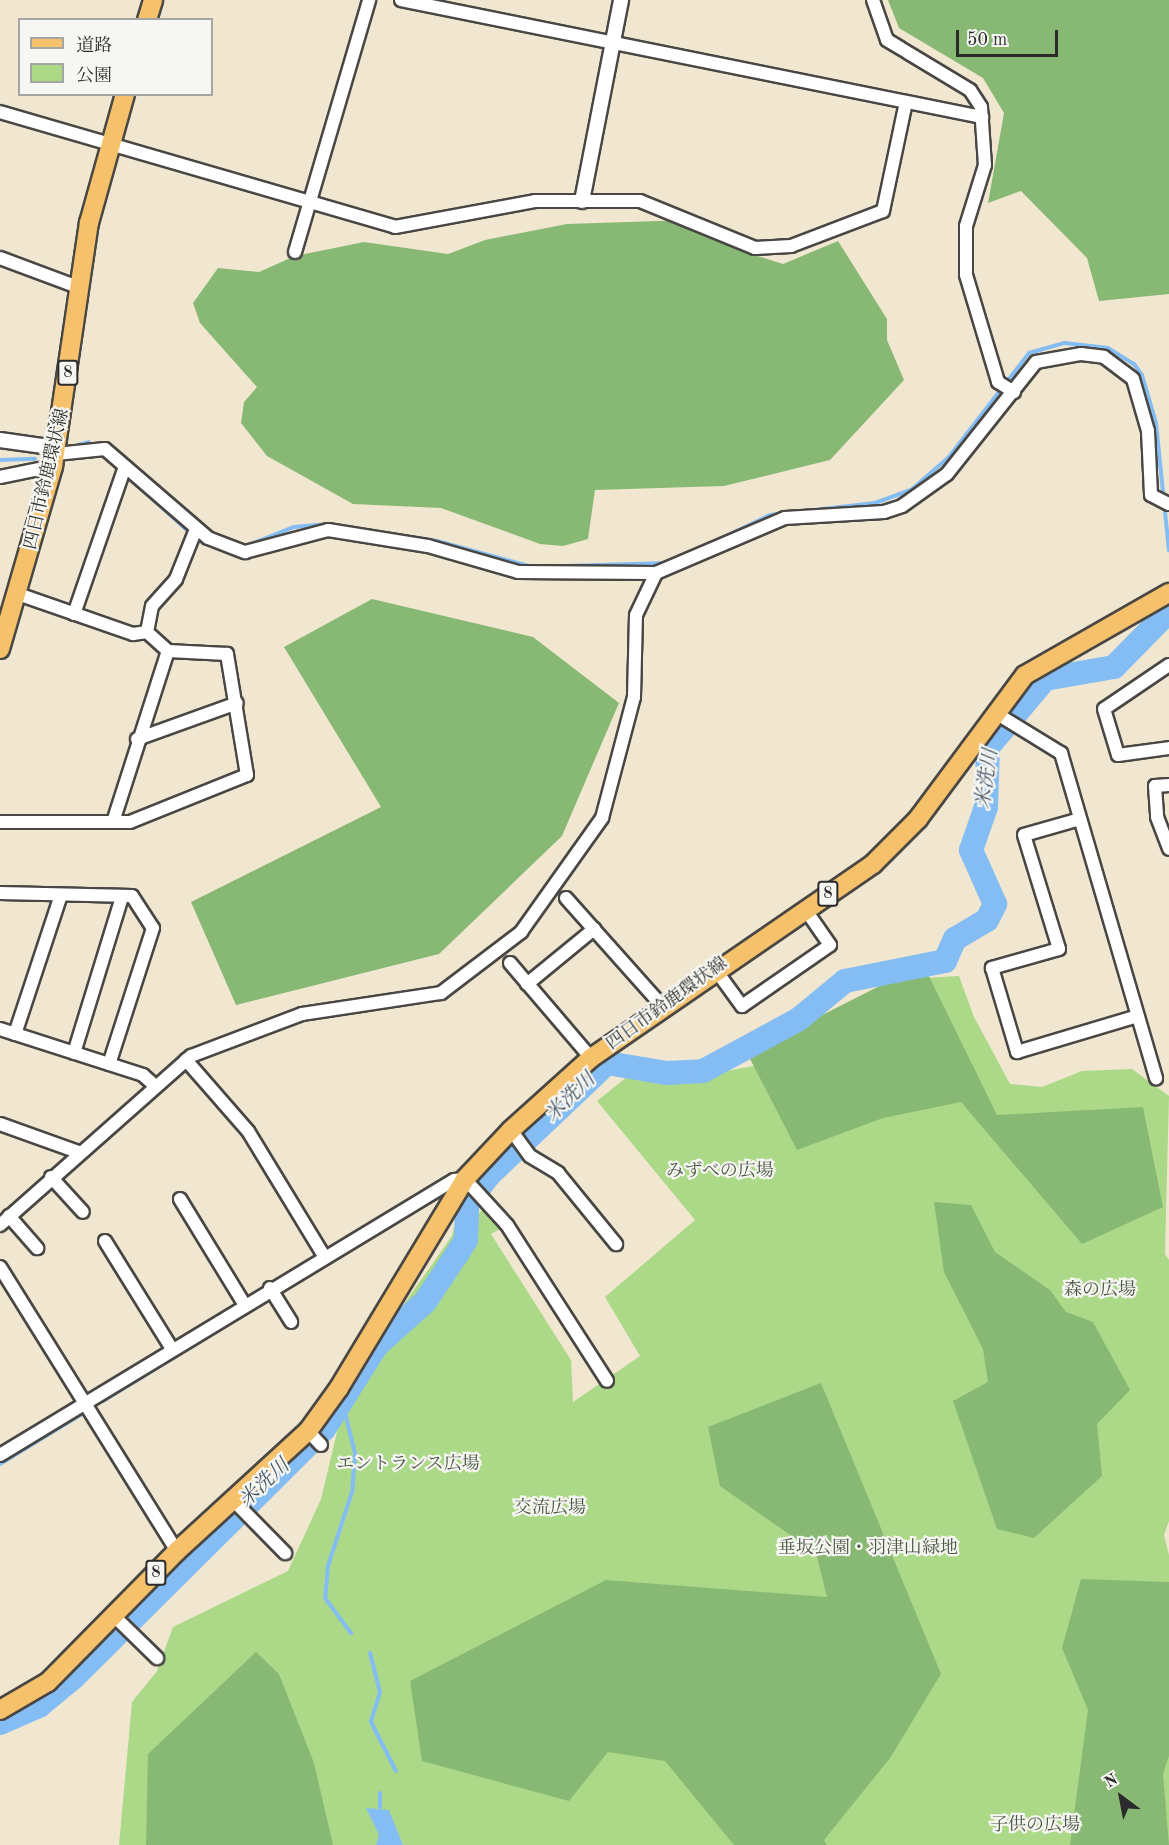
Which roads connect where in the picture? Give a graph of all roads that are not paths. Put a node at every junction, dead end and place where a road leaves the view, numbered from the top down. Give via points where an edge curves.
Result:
1 (153, 0) edge
2 (369, 0) edge
3 (401, 0) edge
4 (621, 0) edge
5 (873, 0) edge
6 (148, 18) edge
7 (612, 43) junction
8 (124, 96) edge
9 (906, 102) junction
10 (0, 112) edge
11 (982, 117) junction
12 (111, 145) junction
13 (582, 201) junction
14 (309, 202) junction
15 (295, 252) dead end
16 (0, 258) edge
17 (78, 287) junction
18 (1013, 392) junction
19 (0, 440) edge
20 (55, 456) junction
21 (125, 467) junction
22 (0, 477) edge
23 (1169, 504) edge
24 (193, 533) junction
25 (656, 573) junction
26 (18, 594) junction
27 (1168, 598) edge
28 (74, 614) junction
29 (147, 632) junction
30 (0, 649) edge
31 (168, 651) junction
32 (1169, 665) edge
33 (237, 703) junction
34 (996, 714) junction
35 (137, 739) junction
36 (1169, 748) edge
37 (1169, 785) edge
38 (1080, 819) junction
39 (0, 822) edge
40 (113, 822) junction
41 (1169, 849) edge
42 (0, 893) edge
43 (61, 895) junction
44 (122, 897) junction
45 (567, 898) dead end
46 (805, 909) junction
47 (594, 929) junction
48 (510, 963) dead end
49 (715, 969) junction
50 (527, 984) junction
51 (663, 1007) junction
52 (1138, 1016) junction
53 (0, 1029) edge
54 (15, 1034) junction
55 (74, 1053) junction
56 (591, 1058) junction
57 (186, 1060) junction
58 (110, 1064) junction
59 (1156, 1077) dead end
60 (153, 1084) junction
61 (0, 1124) edge
62 (514, 1133) junction
63 (78, 1152) junction
64 (51, 1177) junction
65 (468, 1182) junction
66 (180, 1199) dead end
67 (84, 1212) dead end
68 (5, 1220) edge
69 (105, 1241) dead end
70 (616, 1244) dead end
71 (37, 1248) dead end
72 (324, 1256) junction
73 (0, 1267) edge
74 (273, 1293) junction
75 (244, 1304) junction
76 (291, 1323) dead end
77 (172, 1349) junction
78 (607, 1381) dead end
79 (85, 1403) junction
80 (309, 1433) junction
81 (321, 1445) dead end
82 (0, 1455) edge
83 (234, 1500) junction
84 (177, 1551) junction
85 (285, 1554) dead end
86 (118, 1620) junction
87 (157, 1658) dead end
88 (0, 1710) edge

1 - 6 main road
2 - 14 street
3 - 7 street
4 - 7 street
5 - 11 street via 887,40 970,90
7 - 9 street
7 - 13 street
8 - 12 main road, 四日市鈴鹿環状線 / 8
9 - 11 street
9 - 13 street via 883,211 791,246 755,248 640,201
10 - 12 street
11 - 18 street via 985,165 966,226 966,275 998,382
12 - 14 street
12 - 17 main road, 四日市鈴鹿環状線 / 8
13 - 14 street via 535,201 395,227
14 - 15 street
16 - 17 street
17 - 20 main road, 四日市鈴鹿環状線 / 8
18 - 23 street via 1030,368 1046,357 1094,355 1125,370 1143,408 1155,497
18 - 25 street via 939,482 902,506 778,520
19 - 20 street
20 - 21 street via 100,447
20 - 22 street
20 - 26 main road, 四日市鈴鹿環状線 / 8
21 - 24 street
21 - 28 street
24 - 25 street via 237,549 328,530 428,546 518,572
24 - 29 street via 176,579 152,606
25 - 57 street via 636,615 634,697 602,818 521,932 441,993 302,1014
26 - 28 street
26 - 30 main road, 四日市鈴鹿環状線 / 8
27 - 34 main road, 四日市鈴鹿環状線 / 8 via 1038,665
28 - 29 street via 134,634
29 - 31 street
31 - 33 street via 227,654
31 - 35 street
32 - 36 street via 1104,709 1118,755
33 - 35 street
33 - 40 street via 247,775 130,822
34 - 38 street via 1060,753
34 - 46 main road, 四日市鈴鹿環状線 / 8 via 944,787 899,840
35 - 40 street
37 - 41 street via 1155,786 1157,817
38 - 52 street
38 - 52 street via 1024,835 1059,949 992,968 1017,1053
39 - 40 street
42 - 43 street
43 - 44 street
43 - 54 street
44 - 55 street
44 - 58 street via 132,896 153,928
45 - 47 street
46 - 49 main road, 四日市鈴鹿環状線 / 8
46 - 49 street via 830,945 742,1006
47 - 50 street
47 - 51 street
48 - 50 street
49 - 51 main road, 四日市鈴鹿環状線 / 8
50 - 56 street
51 - 56 main road, 四日市鈴鹿環状線 / 8
52 - 59 street
53 - 54 street
54 - 55 street
55 - 58 street
56 - 62 main road, 四日市鈴鹿環状線 / 8
57 - 60 street
57 - 72 street via 248,1131
58 - 60 street
60 - 63 street
61 - 63 street
62 - 65 main road, 四日市鈴鹿環状線 / 8
62 - 70 street via 530,1156 558,1173
63 - 64 street
64 - 67 street
64 - 68 street
65 - 72 street via 439,1187
65 - 78 street via 484,1198
65 - 80 main road, 四日市鈴鹿環状線 / 8
66 - 75 street
68 - 71 street
69 - 77 street
72 - 74 street
73 - 79 street
74 - 75 street
74 - 76 street
75 - 77 street
77 - 79 street
79 - 82 street
79 - 84 street
80 - 81 street
80 - 83 main road, 四日市鈴鹿環状線 / 8
83 - 84 main road, 四日市鈴鹿環状線 / 8
83 - 85 street
84 - 86 main road, 四日市鈴鹿環状線 / 8
86 - 87 street
86 - 88 main road, 四日市鈴鹿環状線 / 8 via 48,1682

